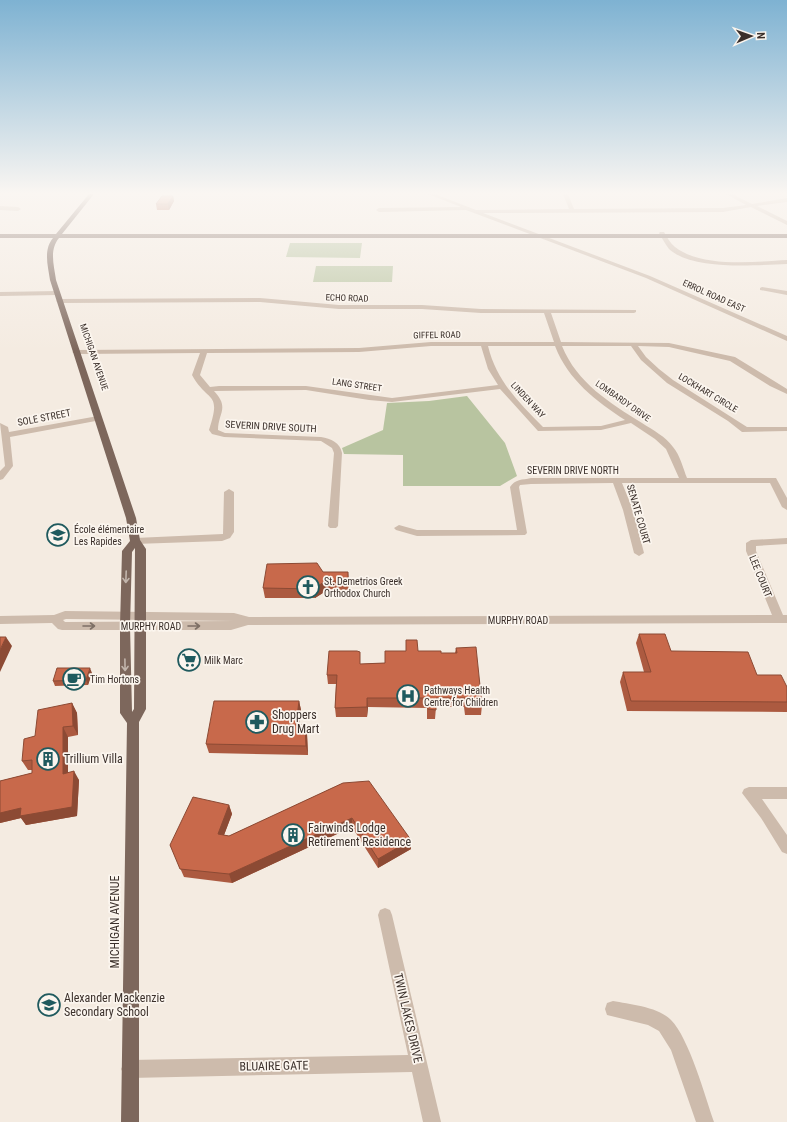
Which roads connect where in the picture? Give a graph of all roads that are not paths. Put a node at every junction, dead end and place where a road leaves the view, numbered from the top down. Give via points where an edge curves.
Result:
1 (47, 246) edge
2 (51, 246) edge
3 (567, 246) edge
4 (671, 246) edge
5 (50, 254) junction
6 (787, 262) edge
7 (762, 289) dead end
8 (57, 293) junction
9 (787, 293) edge
10 (0, 294) edge
11 (59, 301) junction
12 (547, 311) junction
13 (634, 311) dead end
14 (787, 339) edge
15 (484, 344) junction
16 (559, 344) junction
17 (633, 344) junction
18 (204, 350) junction
19 (76, 352) junction
20 (501, 387) junction
21 (208, 390) junction
22 (787, 392) edge
23 (98, 418) junction
24 (633, 420) junction
25 (0, 425) edge
26 (787, 429) edge
27 (5, 435) junction
28 (0, 477) edge
29 (684, 480) junction
30 (618, 481) junction
31 (229, 492) dead end
32 (787, 507) edge
33 (333, 526) dead end
34 (399, 528) dead end
35 (135, 541) junction
36 (787, 541) edge
37 (639, 553) dead end
38 (783, 619) edge
39 (0, 620) edge
40 (125, 621) junction
41 (141, 621) junction
42 (133, 722) junction
43 (787, 793) edge
44 (787, 847) edge
45 (384, 915) dead end
46 (613, 1009) dead end
47 (418, 1063) junction
48 (130, 1069) junction
49 (130, 1122) edge
50 (432, 1122) edge
51 (705, 1122) edge

1 - 5 main road
2 - 5 main road, MICHIGAN AVENUE
3 - 14 street, ERROL ROAD EAST via 648,277
4 - 6 street via 674,250 701,260
5 - 8 main road, MICHIGAN AVENUE
7 - 9 street
8 - 10 street
8 - 11 main road, MICHIGAN AVENUE
11 - 12 street, ECHO ROAD via 260,300 339,307
11 - 19 main road, MICHIGAN AVENUE
12 - 13 street, ECHO ROAD
12 - 16 street, LOMBARDY DRIVE
15 - 16 street, GIFFEL ROAD
15 - 18 street, GIFFEL ROAD via 414,344 359,350
15 - 20 street, LINDEN WAY via 489,365
16 - 17 street, GIFFEL ROAD
16 - 24 street, LOMBARDY DRIVE via 569,366 581,382
17 - 22 street, GIFFEL ROAD via 670,345 724,356 739,362 764,381
17 - 26 street, LOCKHART CIRCLE via 644,361 656,372 733,419 745,430
18 - 19 street, GIFFEL ROAD
18 - 21 street, SEVERIN DRIVE SOUTH via 196,375
19 - 23 main road, MICHIGAN AVENUE
20 - 21 street, LANG STREET via 392,400 306,388
20 - 24 street, LINDEN WAY via 541,429 592,429
21 - 33 street, SEVERIN DRIVE SOUTH via 219,405 213,430 215,432 224,435 321,439 336,446 338,453
23 - 27 street, SOLE STREET
23 - 35 main road, MICHIGAN AVENUE
24 - 29 street, LOMBARDY DRIVE via 670,448
25 - 27 street, SOLE STREET via 5,429
27 - 28 street via 9,466
29 - 30 street, SEVERIN DRIVE NORTH
29 - 32 street, SEVERIN DRIVE NORTH via 773,480
30 - 34 street, SEVERIN DRIVE NORTH via 517,483 514,490 522,533 417,532
30 - 37 street, SENATE COURT
31 - 35 street via 227,536
35 -> 40 main road, MICHIGAN AVENUE via 127,551
35 - 41 main road, MICHIGAN AVENUE via 141,549
36 - 38 street, LEE COURT via 751,543 751,550
38 - 41 street, MURPHY ROAD via 249,621 231,626
39 - 40 street, MURPHY ROAD via 55,619 62,626
40 - 41 street, MURPHY ROAD
40 -> 42 main road, MICHIGAN AVENUE via 126,713
41 - 42 main road, MICHIGAN AVENUE via 140,709
42 - 48 main road, MICHIGAN AVENUE
43 - 44 street via 749,793
45 - 47 street, TWIN LAKES DRIVE
46 - 51 street via 650,1017 665,1025 678,1046
47 - 48 street, BLUAIRE GATE
47 - 50 street, TWIN LAKES DRIVE
48 - 49 main road, MICHIGAN AVENUE

